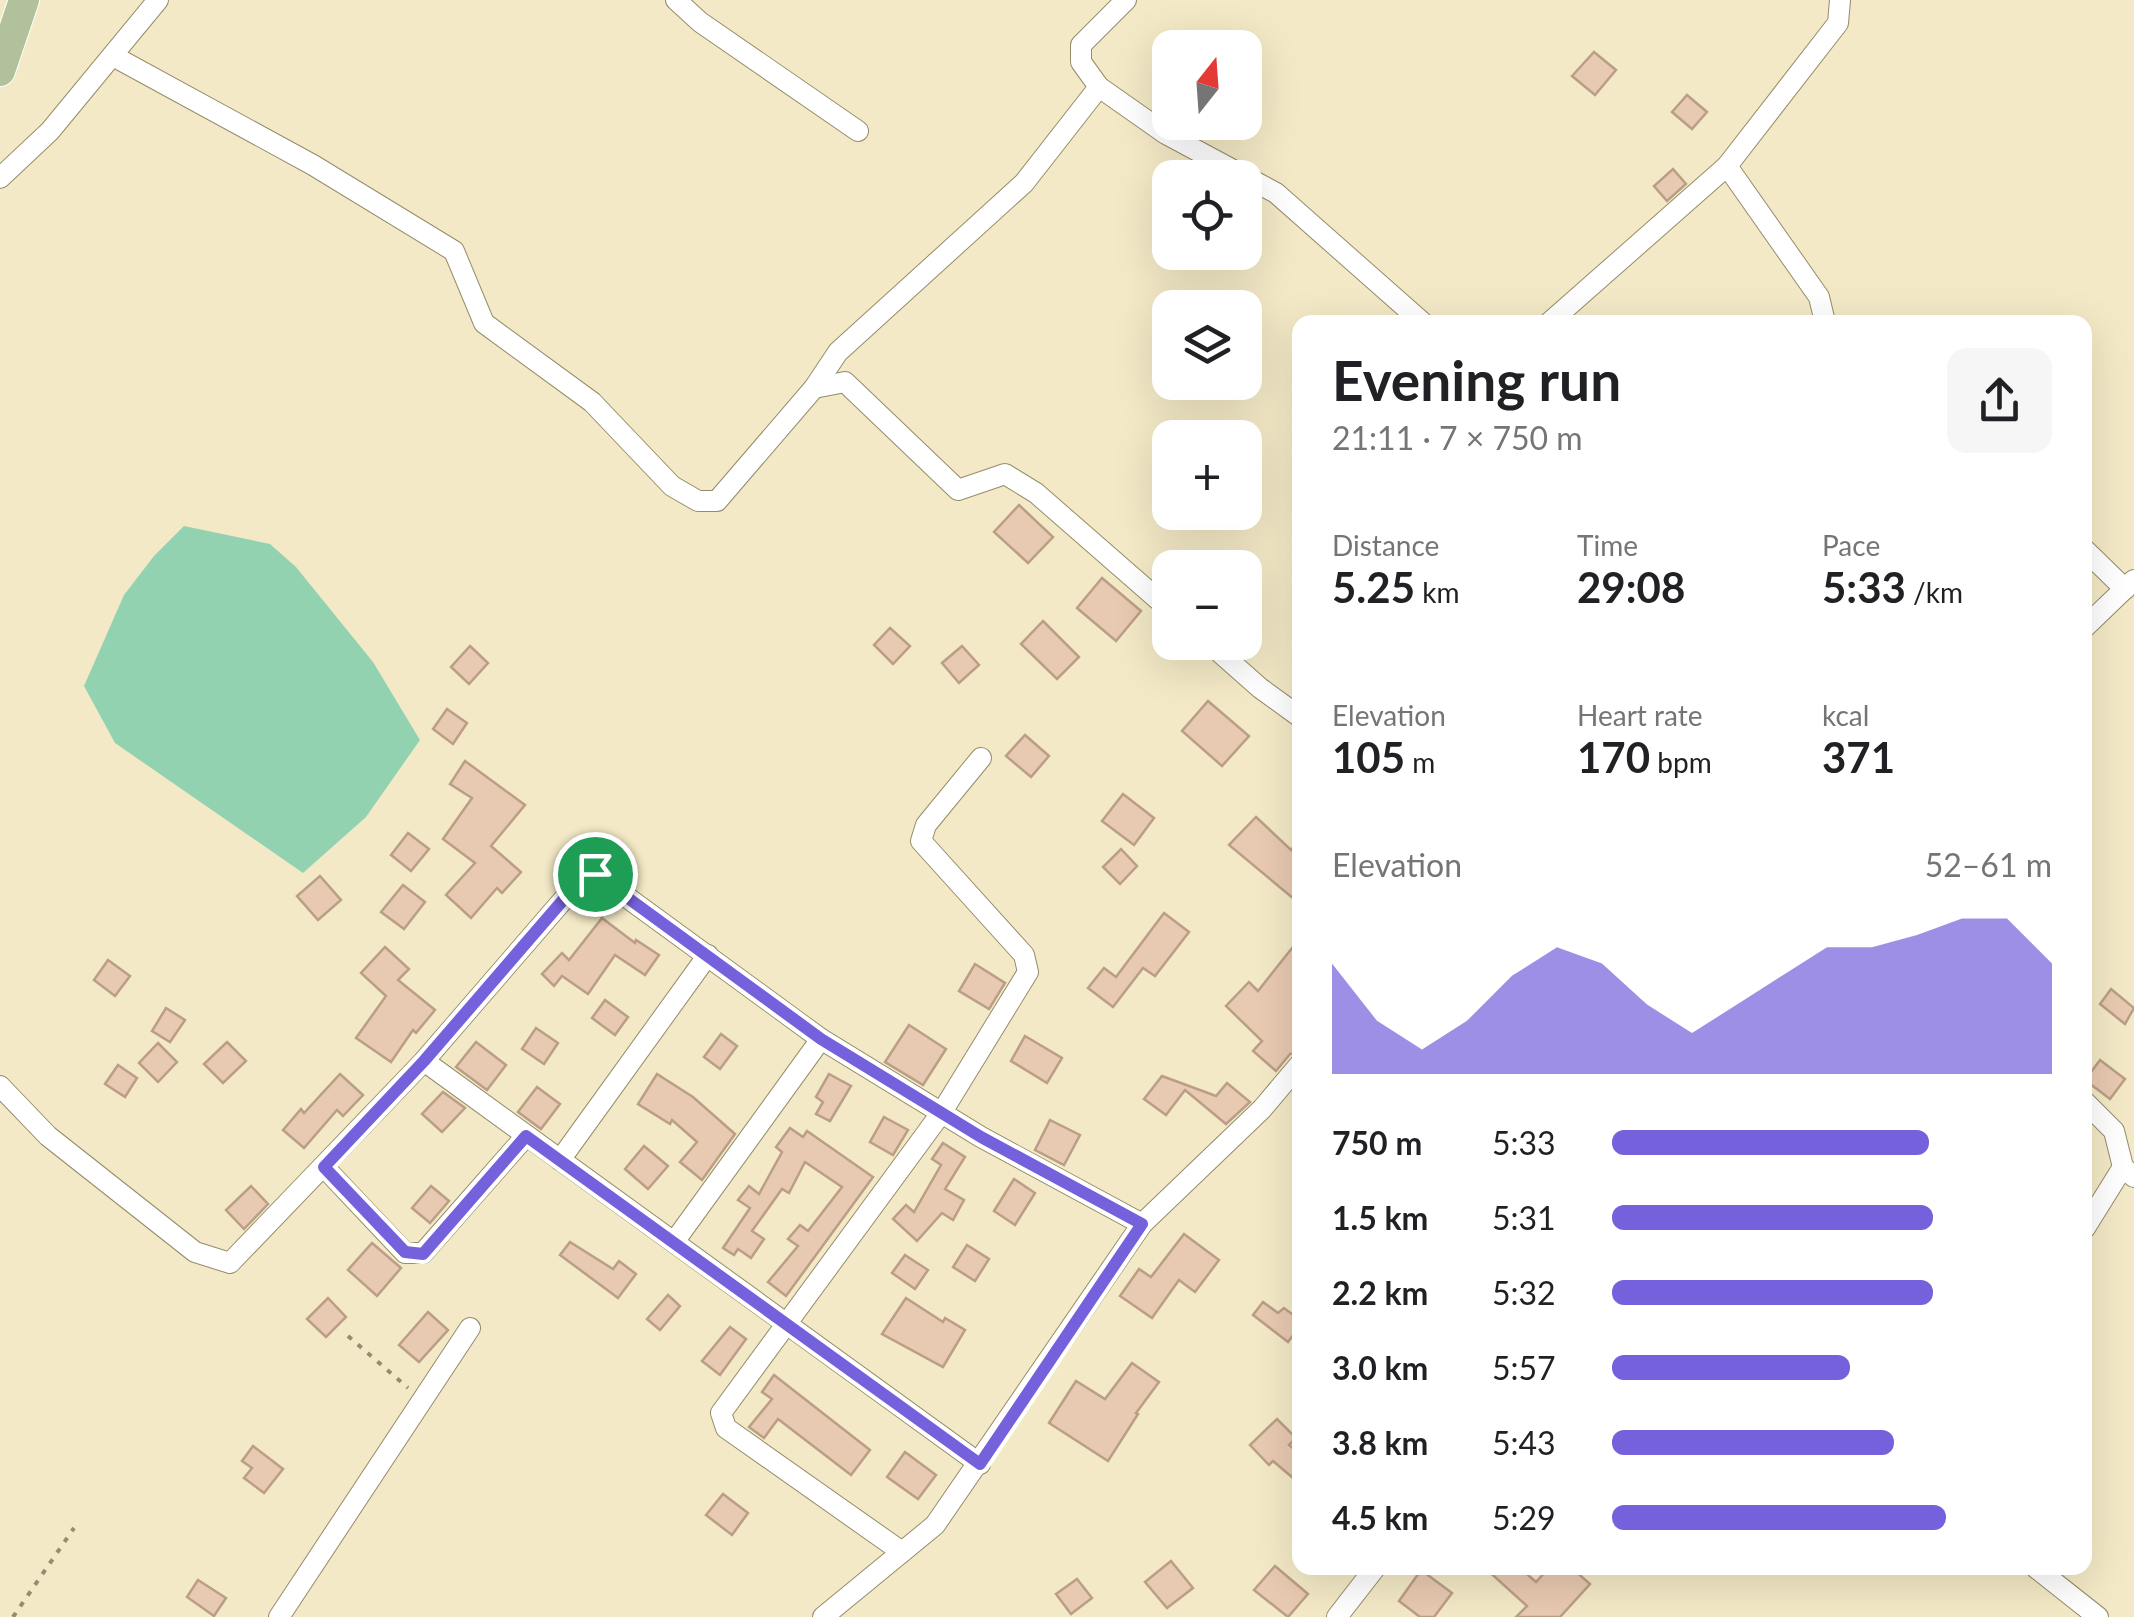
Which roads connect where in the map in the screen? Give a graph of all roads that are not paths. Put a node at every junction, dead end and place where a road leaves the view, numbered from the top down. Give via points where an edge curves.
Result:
1 (24, 0) edge
2 (158, 0) edge
3 (676, 0) edge
4 (1126, 0) edge
5 (1840, 0) edge
6 (113, 56) junction
7 (0, 71) edge
8 (1099, 87) junction
9 (858, 130) dead end
10 (1727, 166) junction
11 (0, 178) edge
12 (1414, 315) edge
13 (1558, 315) edge
14 (1823, 315) edge
15 (814, 388) junction
16 (2092, 555) edge
17 (2129, 584) edge
18 (1152, 594) edge
19 (2092, 620) edge
20 (1228, 660) edge
21 (1292, 711) edge
22 (980, 758) dead end
23 (708, 955) junction
24 (821, 1039) junction
25 (424, 1061) junction
26 (1292, 1074) edge
27 (0, 1086) edge
28 (2092, 1109) edge
29 (942, 1112) junction
30 (526, 1136) junction
31 (560, 1160) junction
32 (324, 1167) junction
33 (2128, 1172) edge
34 (2092, 1219) edge
35 (1142, 1224) junction
36 (674, 1242) junction
37 (788, 1325) junction
38 (470, 1328) dead end
39 (980, 1464) junction
40 (902, 1552) junction
41 (1369, 1575) edge
42 (2045, 1575) edge
43 (279, 1617) edge
44 (823, 1617) edge
45 (1337, 1617) edge
46 (2098, 1617) edge

1 - 7 main road
2 - 6 street
3 - 9 street
4 - 8 street via 1081,45 1082,62
5 - 10 street via 1838,23
6 - 11 street
6 - 15 street via 454,251 484,322 592,402 672,486 698,500 716,501
8 - 12 street via 1166,134 1276,193
8 - 15 street via 1024,183 838,352
10 - 13 street
10 - 14 street via 1819,297
15 - 18 street via 845,382 958,490 1005,474
16 - 17 street
17 - 19 street
20 - 21 street
22 - 29 street via 926,825 921,841 1024,955 1028,972
23 - 24 street
23 - 25 street via 609,882 595,874 583,877
23 - 31 street
24 - 29 street
24 - 36 street
25 - 30 street
25 - 32 street
26 - 35 street
27 - 32 street via 48,1136 195,1252 230,1263
28 - 33 street via 2114,1130
29 - 35 street
29 - 37 street
30 - 31 street
30 - 32 street via 423,1254 405,1252
31 - 36 street
33 - 34 street
35 - 39 street
36 - 37 street
37 - 39 street
37 - 40 street via 722,1413 726,1428
38 - 43 street
39 - 40 street via 935,1525
40 - 44 street
41 - 45 street
42 - 46 street

